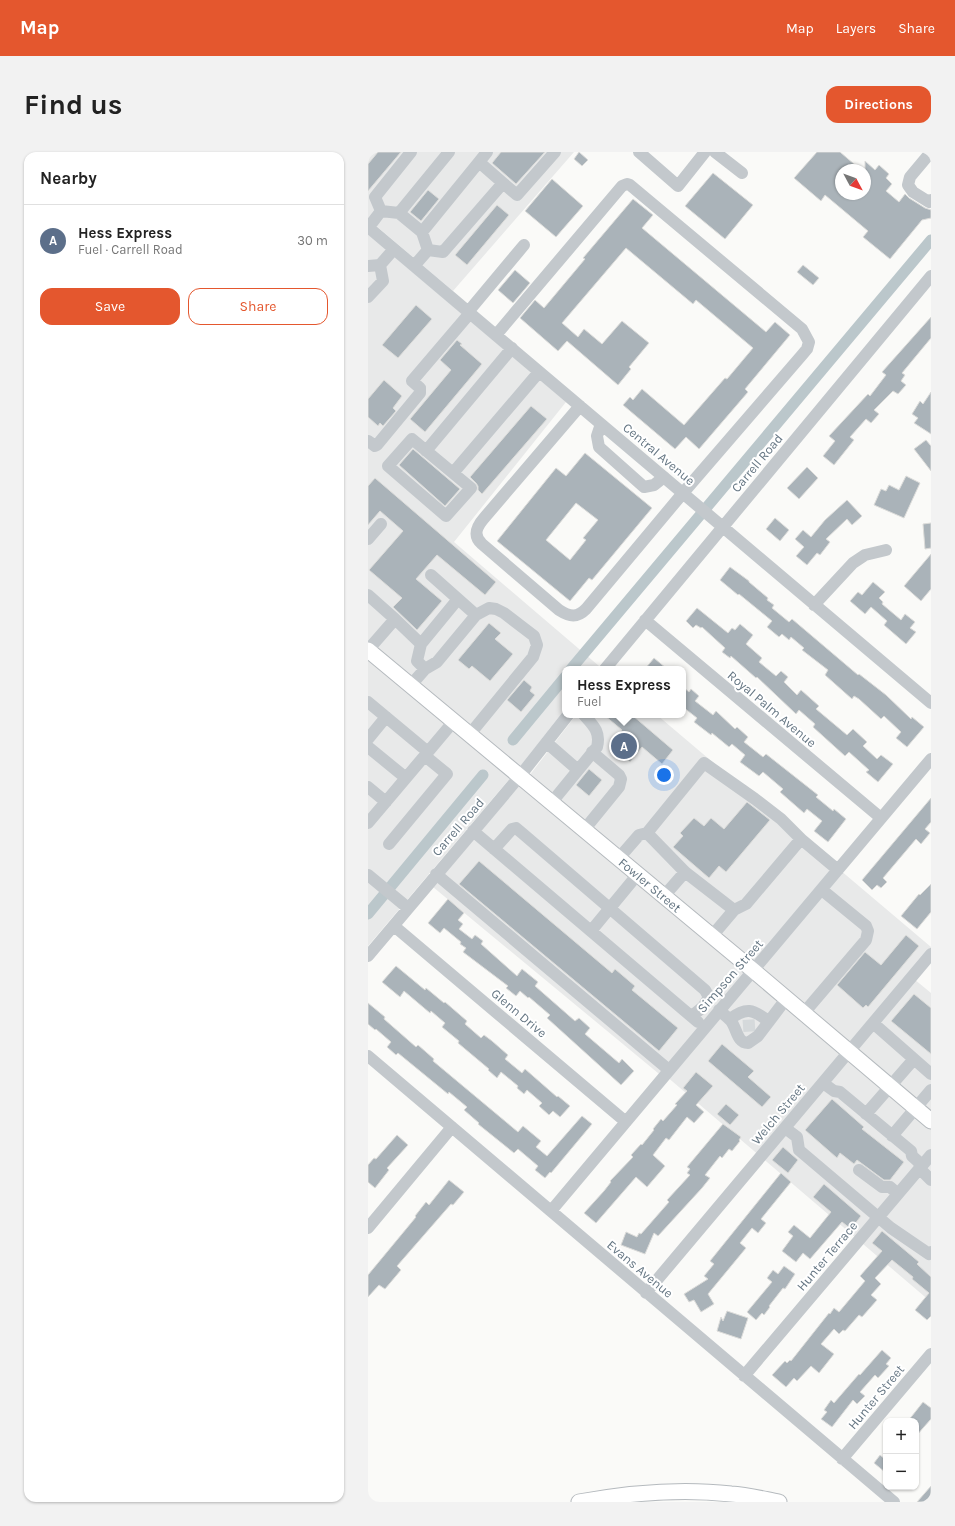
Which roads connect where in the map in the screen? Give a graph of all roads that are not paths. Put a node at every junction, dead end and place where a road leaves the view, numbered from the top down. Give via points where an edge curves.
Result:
1 (411, 152) edge
2 (449, 152) edge
3 (488, 152) edge
4 (555, 152) edge
5 (638, 152) edge
6 (705, 152) edge
7 (715, 152) edge
8 (931, 152) edge
9 (479, 162) junction
10 (742, 173) dead end
11 (503, 183) junction
12 (931, 200) edge
13 (381, 210) junction
14 (399, 213) junction
15 (368, 227) edge
16 (422, 232) junction
17 (524, 245) dead end
18 (394, 249) junction
19 (428, 250) junction
20 (368, 266) edge
21 (380, 266) junction
22 (414, 266) junction
23 (931, 276) edge
24 (368, 297) edge
25 (469, 312) junction
26 (496, 335) junction
27 (512, 348) junction
28 (539, 372) junction
29 (580, 406) junction
30 (602, 424) junction
31 (368, 441) edge
32 (426, 451) junction
33 (453, 473) junction
34 (664, 477) junction
35 (683, 493) junction
36 (718, 523) junction
37 (381, 524) dead end
38 (368, 539) edge
39 (886, 550) dead end
40 (431, 575) dead end
41 (368, 595) edge
42 (458, 599) junction
43 (814, 605) junction
44 (476, 615) junction
45 (395, 619) junction
46 (645, 620) junction
47 (421, 644) junction
48 (368, 650) edge
49 (607, 666) edge
50 (425, 669) junction
51 (411, 685) junction
52 (368, 702) edge
53 (931, 702) edge
54 (386, 717) junction
55 (566, 718) edge
56 (587, 718) edge
57 (454, 721) junction
58 (470, 734) junction
59 (368, 739) edge
60 (547, 742) junction
61 (368, 747) edge
62 (592, 752) junction
63 (427, 754) junction
64 (931, 760) edge
65 (578, 770) junction
66 (520, 776) junction
67 (406, 778) junction
68 (368, 787) edge
69 (386, 802) junction
70 (552, 802) junction
71 (881, 818) junction
72 (368, 823) edge
73 (584, 830) junction
74 (473, 831) junction
75 (647, 833) junction
76 (801, 840) junction
77 (389, 844) dead end
78 (494, 849) junction
79 (619, 858) junction
80 (838, 870) junction
81 (685, 872) junction
82 (436, 874) junction
83 (638, 874) junction
84 (368, 875) edge
85 (822, 890) junction
86 (664, 896) junction
87 (408, 908) junction
88 (610, 908) junction
89 (734, 910) junction
90 (394, 926) junction
91 (591, 931) junction
92 (712, 936) junction
93 (931, 954) edge
94 (368, 956) edge
95 (754, 971) junction
96 (786, 998) junction
97 (719, 1010) junction
98 (803, 1014) junction
99 (692, 1016) junction
100 (764, 1023) junction
101 (736, 1024) junction
102 (873, 1024) junction
103 (705, 1027) junction
104 (849, 1052) junction
105 (368, 1056) edge
106 (914, 1059) junction
107 (669, 1070) junction
108 (931, 1074) edge
109 (823, 1083) junction
110 (890, 1086) junction
111 (931, 1090) edge
112 (916, 1108) junction
113 (866, 1114) junction
114 (931, 1121) edge
115 (626, 1122) junction
116 (452, 1128) junction
117 (785, 1128) junction
118 (892, 1136) junction
119 (931, 1155) edge
120 (921, 1167) junction
121 (859, 1170) dead end
122 (931, 1180) edge
123 (898, 1194) junction
124 (551, 1211) junction
125 (878, 1218) junction
126 (368, 1228) edge
127 (930, 1254) edge
128 (646, 1293) junction
129 (931, 1354) edge
130 (744, 1376) junction
131 (842, 1459) junction
132 (579, 1502) edge
133 (779, 1502) edge
134 (894, 1502) edge

1 - 13 street via 375,197
2 - 14 street
3 - 9 street
4 - 11 street via 517,195
5 - 6 street via 678,186
7 - 10 street
8 - 12 street via 910,177 908,185 913,192 928,202
9 - 11 street
9 - 16 street
11 - 19 street via 443,252
13 - 14 street
13 - 15 street
14 - 16 street
15 - 18 street, Central Avenue
16 - 19 street
17 - 25 street
18 - 21 street
18 - 22 street, Central Avenue
19 - 22 street
20 - 21 street
21 - 24 street via 383,281
22 - 25 street, Central Avenue
23 - 36 street, Carrell Road
25 - 26 street, Central Avenue
25 - 31 street via 412,381 420,388 420,393 377,445
26 - 27 street, Central Avenue
26 - 35 street via 626,184 796,324 806,335 809,342 807,349
27 - 28 street, Central Avenue
27 - 32 street
28 - 29 street, Central Avenue
28 - 33 street
29 - 30 street, Central Avenue
29 - 35 street via 485,516 476,534 478,541 559,610 572,616 586,609
30 - 34 street, Central Avenue
30 - 34 street via 597,436 599,447 644,487 654,485
32 - 33 street
32 - 33 street via 412,439 388,466 446,516 471,488
34 - 35 street, Central Avenue
35 - 36 street, Central Avenue
36 - 43 street, Central Avenue
36 - 46 street, Carrell Road
37 - 38 street
39 - 43 street via 865,555 853,563
40 - 42 street
41 - 45 street
42 - 44 street
42 - 47 street
43 - 53 street, Central Avenue
44 - 50 street via 437,662
44 - 58 street via 489,608 496,609 534,636 537,645 533,657
45 - 47 street
45 - 48 street
46 - 49 street, Carrell Road
46 - 71 street, Royal Palm Avenue
47 - 50 street via 417,661
48 - 51 main road, Fowler Street
50 - 51 street
51 - 57 main road, Fowler Street
52 - 54 street
54 - 59 street
54 - 63 street
55 - 60 street, Carrell Road
56 - 62 street via 595,728 599,740
57 - 58 main road, Fowler Street
57 - 63 street
58 - 66 main road, Fowler Street
60 - 65 street
60 - 66 street, Carrell Road
61 - 67 street
62 - 65 street
62 - 73 street via 619,775 621,783
63 - 67 street
63 - 77 street via 447,774
64 - 71 street, Simpson Street
65 - 70 street
66 - 70 main road, Fowler Street
66 - 74 street, Carrell Road
67 - 69 street
68 - 69 street
69 - 72 street
70 - 73 main road, Fowler Street
71 - 80 street, Simpson Street
73 - 79 main road, Fowler Street
74 - 78 street
74 - 82 street, Carrell Road
75 - 76 street via 704,763 755,799
75 - 79 street via 639,835
75 - 81 street
76 - 80 street
76 - 89 street via 746,904
78 - 88 street via 512,829 516,828
78 - 91 street
79 - 83 main road, Fowler Street
80 - 85 street, Simpson Street
81 - 86 street
81 - 89 street
82 - 87 street, Carrell Road
82 - 107 street
83 - 86 main road, Fowler Street
83 - 88 street
84 - 87 street
85 - 95 street, Simpson Street
85 - 98 street via 866,926 868,931 866,940
86 - 92 main road, Fowler Street
87 - 90 street, Carrell Road
88 - 91 street
88 - 99 street via 708,993 709,997 703,1007
89 - 92 street
90 - 94 street, Carrell Road
90 - 115 street, Glenn Drive
91 - 99 street
92 - 95 main road, Fowler Street
93 - 102 street, Welch Street
95 - 96 main road, Fowler Street
95 - 97 street, Simpson Street
96 - 98 main road, Fowler Street
96 - 100 street
97 - 101 street
97 - 103 street, Simpson Street
98 - 104 main road, Fowler Street
99 - 103 street
100 - 101 street via 757,1012 750,1011 738,1013
100 - 101 street via 758,1036 748,1043 742,1042 739,1038
102 - 104 street, Welch Street
102 - 106 street
103 - 107 street, Simpson Street
104 - 109 street, Welch Street
104 - 110 main road, Fowler Street
105 - 116 street, Evans Avenue
106 - 108 street
106 - 110 street
107 - 115 street, Simpson Street
109 - 113 street via 840,1092
109 - 117 street, Welch Street
110 - 112 main road, Fowler Street
110 - 113 street
111 - 112 street
112 - 114 main road, Fowler Street
112 - 118 street
113 - 118 street
115 - 124 street, Simpson Street
116 - 124 street, Evans Avenue
116 - 126 street
117 - 125 street via 797,1138 799,1150
117 - 128 street, Welch Street
118 - 120 street via 911,1151
119 - 120 street, Hunter Terrace
120 - 122 street
120 - 123 street, Hunter Terrace
121 - 123 street via 882,1187 890,1187
123 - 125 street, Hunter Terrace
124 - 128 street, Evans Avenue
125 - 127 street
125 - 130 street, Hunter Terrace
128 - 130 street, Evans Avenue
129 - 131 street, Hunter Street
130 - 131 street, Evans Avenue
131 - 134 street, Evans Avenue
132 - 133 main road via 626,1494 701,1492

